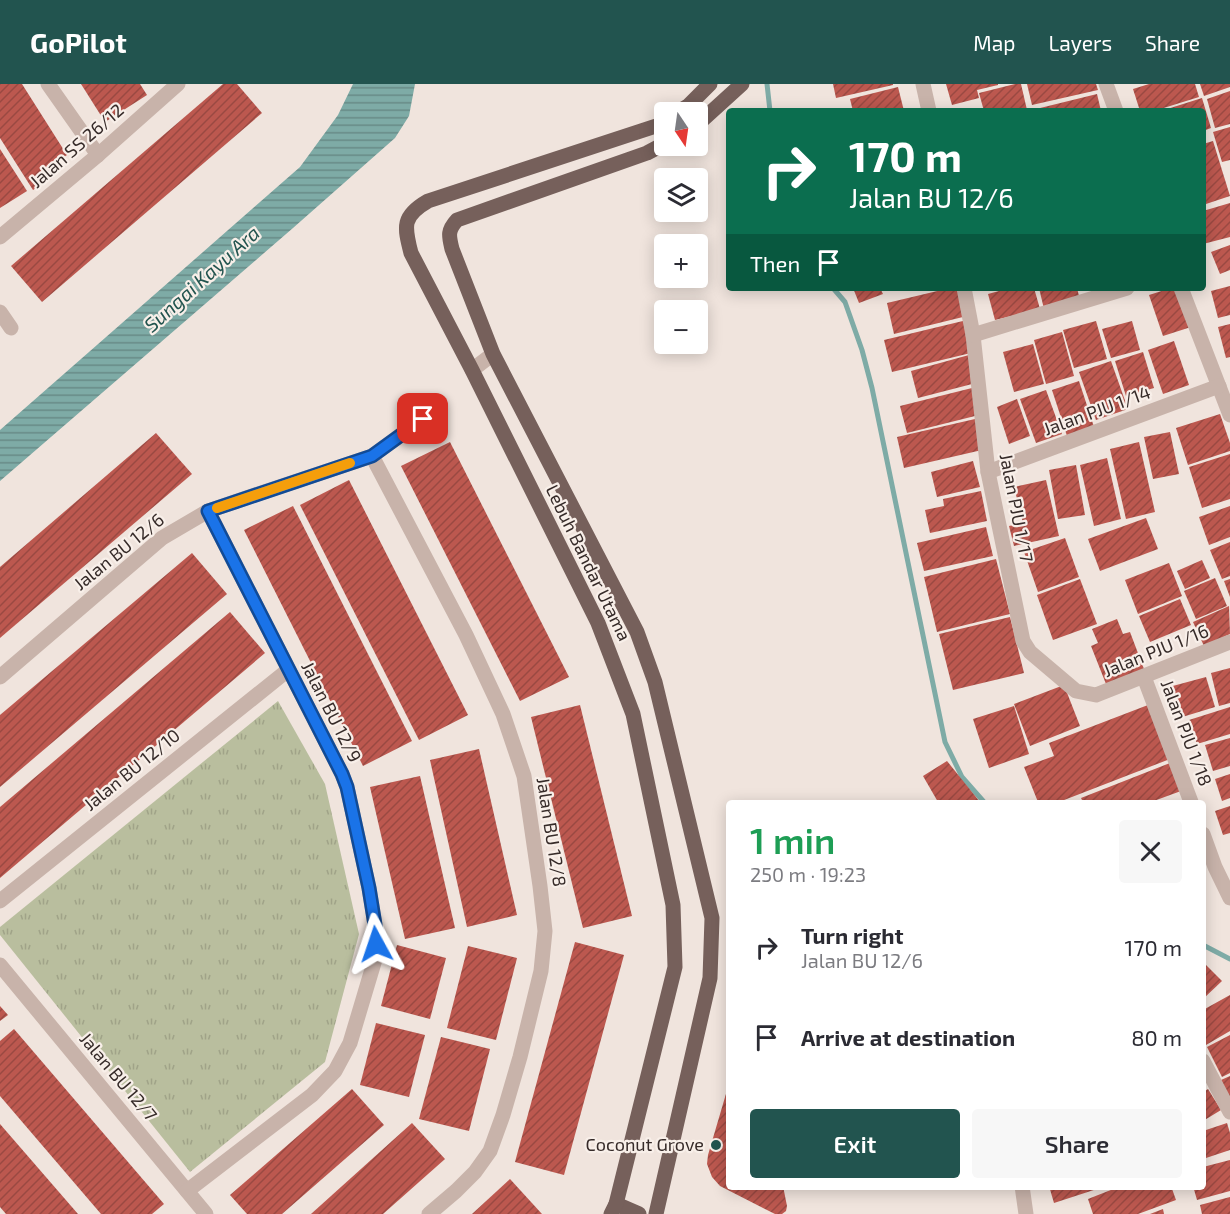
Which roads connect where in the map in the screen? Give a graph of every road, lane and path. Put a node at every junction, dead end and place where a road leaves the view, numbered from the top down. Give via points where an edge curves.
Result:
1 (48, 84) edge
2 (178, 84) edge
3 (710, 84) edge
4 (742, 84) edge
5 (923, 84) edge
6 (1106, 84) edge
7 (692, 102) edge
8 (928, 108) edge
9 (1115, 108) edge
10 (708, 115) edge
11 (654, 127) edge
12 (591, 148) junction
13 (654, 149) edge
14 (98, 155) junction
15 (597, 170) junction
16 (0, 237) edge
17 (965, 291) edge
18 (1117, 291) edge
19 (1183, 291) edge
20 (0, 312) edge
21 (11, 328) dead end
22 (973, 335) junction
23 (493, 354) junction
24 (472, 370) junction
25 (1219, 386) junction
26 (440, 407) dead end
27 (1230, 415) edge
28 (372, 456) junction
29 (988, 472) junction
30 (208, 511) junction
31 (1230, 642) edge
32 (288, 670) junction
33 (0, 677) edge
34 (1144, 677) junction
35 (1096, 695) joint
36 (1190, 800) edge
37 (1206, 852) edge
38 (1209, 869) edge
39 (1230, 898) edge
40 (0, 901) edge
41 (0, 965) edge
42 (1206, 1067) edge
43 (1230, 1112) edge
44 (1023, 1190) edge
45 (187, 1191) junction
46 (614, 1209) edge
47 (206, 1214) edge
48 (429, 1214) edge
49 (639, 1214) edge
50 (656, 1214) edge
51 (1026, 1214) edge

1 - 14 street
2 - 14 street, Jalan SS 26/12
3 - 7 main road
4 - 10 main road
5 - 8 street
6 - 9 street
11 - 12 main road, Lebuh Bandar Utama
12 - 15 main road
12 - 24 main road, Lebuh Bandar Utama via 428,201 409,217 406,237 411,253
13 - 15 main road, Lebuh Bandar Utama
14 - 16 street, Jalan SS 26/12
15 - 23 main road, Lebuh Bandar Utama via 457,220 452,226 452,249
17 - 22 street, Jalan PJU 1/17
18 - 22 street
19 - 25 street
20 - 21 street
22 - 29 street, Jalan PJU 1/17
23 - 24 street
23 - 50 main road, Lebuh Bandar Utama via 637,632 655,682 712,918 710,978
24 - 46 main road, Lebuh Bandar Utama via 598,623 633,714 673,905 675,967
25 - 27 street
25 - 29 street, Jalan PJU 1/14
26 - 28 street, Jalan BU 12/6
28 - 30 street, Jalan BU 12/6
28 - 48 street, Jalan BU 12/8 via 466,634 503,714 524,776 545,931 541,972 523,1046 490,1151 475,1172
29 - 35 street, Jalan PJU 1/17 via 1023,641 1030,652 1076,691
30 - 32 street, Jalan BU 12/9
30 - 33 street, Jalan BU 12/6 via 162,538
31 - 34 street, Jalan PJU 1/16
32 - 40 street, Jalan BU 12/10
32 - 45 street, Jalan BU 12/9 via 347,787 369,888 376,956 350,1043 335,1071 312,1095
34 - 35 street, Jalan PJU 1/16
34 - 36 street, Jalan PJU 1/18
37 - 38 street
38 - 39 street
41 - 45 street, Jalan BU 12/7
42 - 43 street
44 - 51 street
45 - 47 street, Jalan BU 12/7
46 - 49 main road

